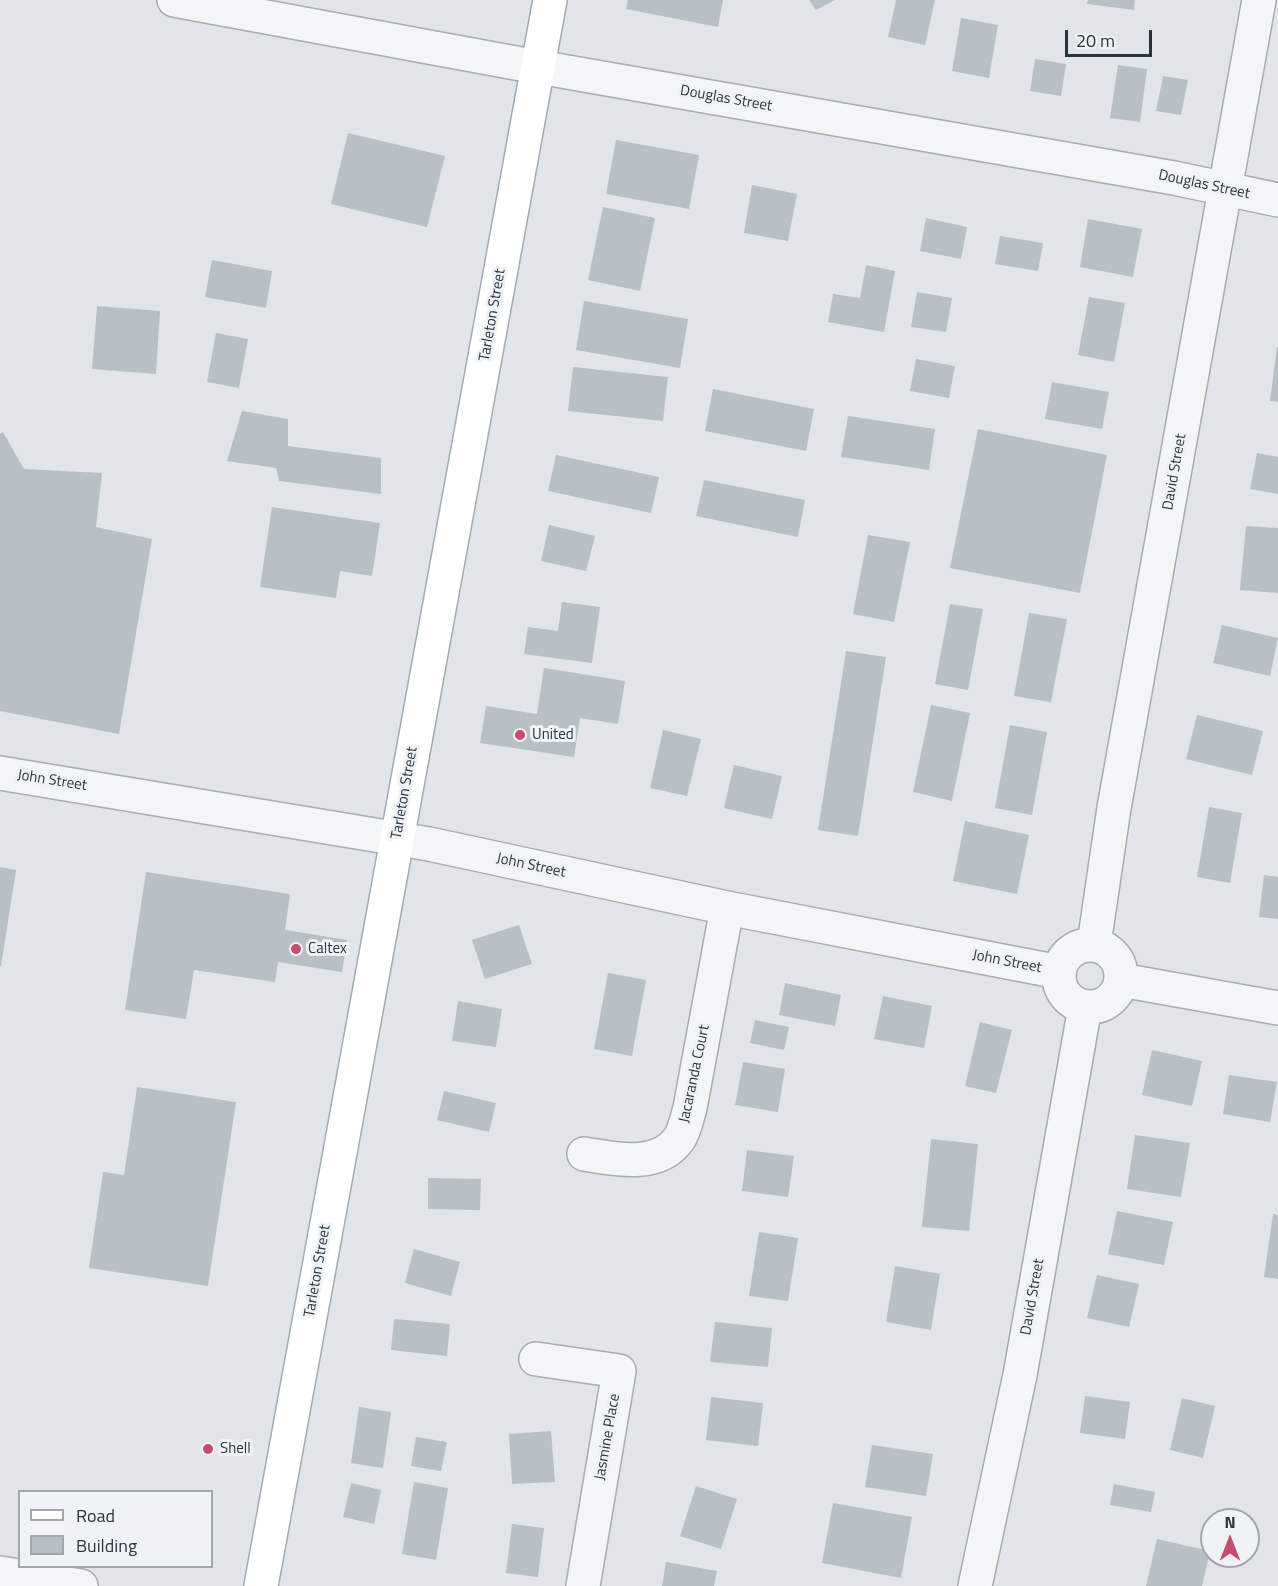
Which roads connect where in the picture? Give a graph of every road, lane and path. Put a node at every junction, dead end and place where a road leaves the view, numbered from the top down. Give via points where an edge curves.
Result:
1 (174, 0) edge
2 (550, 0) edge
3 (1259, 0) edge
4 (538, 67) junction
5 (1226, 189) junction
6 (1278, 200) edge
7 (0, 773) edge
8 (397, 838) junction
9 (727, 908) junction
10 (1094, 944) junction
11 (1059, 972) junction
12 (1121, 980) junction
13 (1085, 1007) junction
14 (1278, 1008) edge
15 (584, 1154) dead end
16 (536, 1359) dead end
17 (0, 1573) edge
18 (81, 1586) edge
19 (261, 1586) edge
20 (583, 1586) edge
21 (975, 1586) edge

1 - 4 street, Douglas Street
2 - 4 main road, Tarleton Street
3 - 5 street, David Street
4 - 5 street, Douglas Street
4 - 8 main road, Tarleton Street
5 - 6 street, Douglas Street
5 - 10 street, David Street via 1114,808
7 - 8 street, John Street
8 - 9 street, John Street
8 - 19 main road, Tarleton Street
9 - 11 street, John Street
9 - 15 street, Jacaranda Court via 690,1108 679,1138 654,1158
10 - 11 street via 1075,948
10 - 12 street via 1112,952 1121,970
11 - 13 street via 1065,994
12 - 13 street via 1118,990 1104,1004
12 - 14 street
13 - 21 street, David Street via 1020,1375
16 - 20 street, Jasmine Place via 619,1371
17 - 18 street

